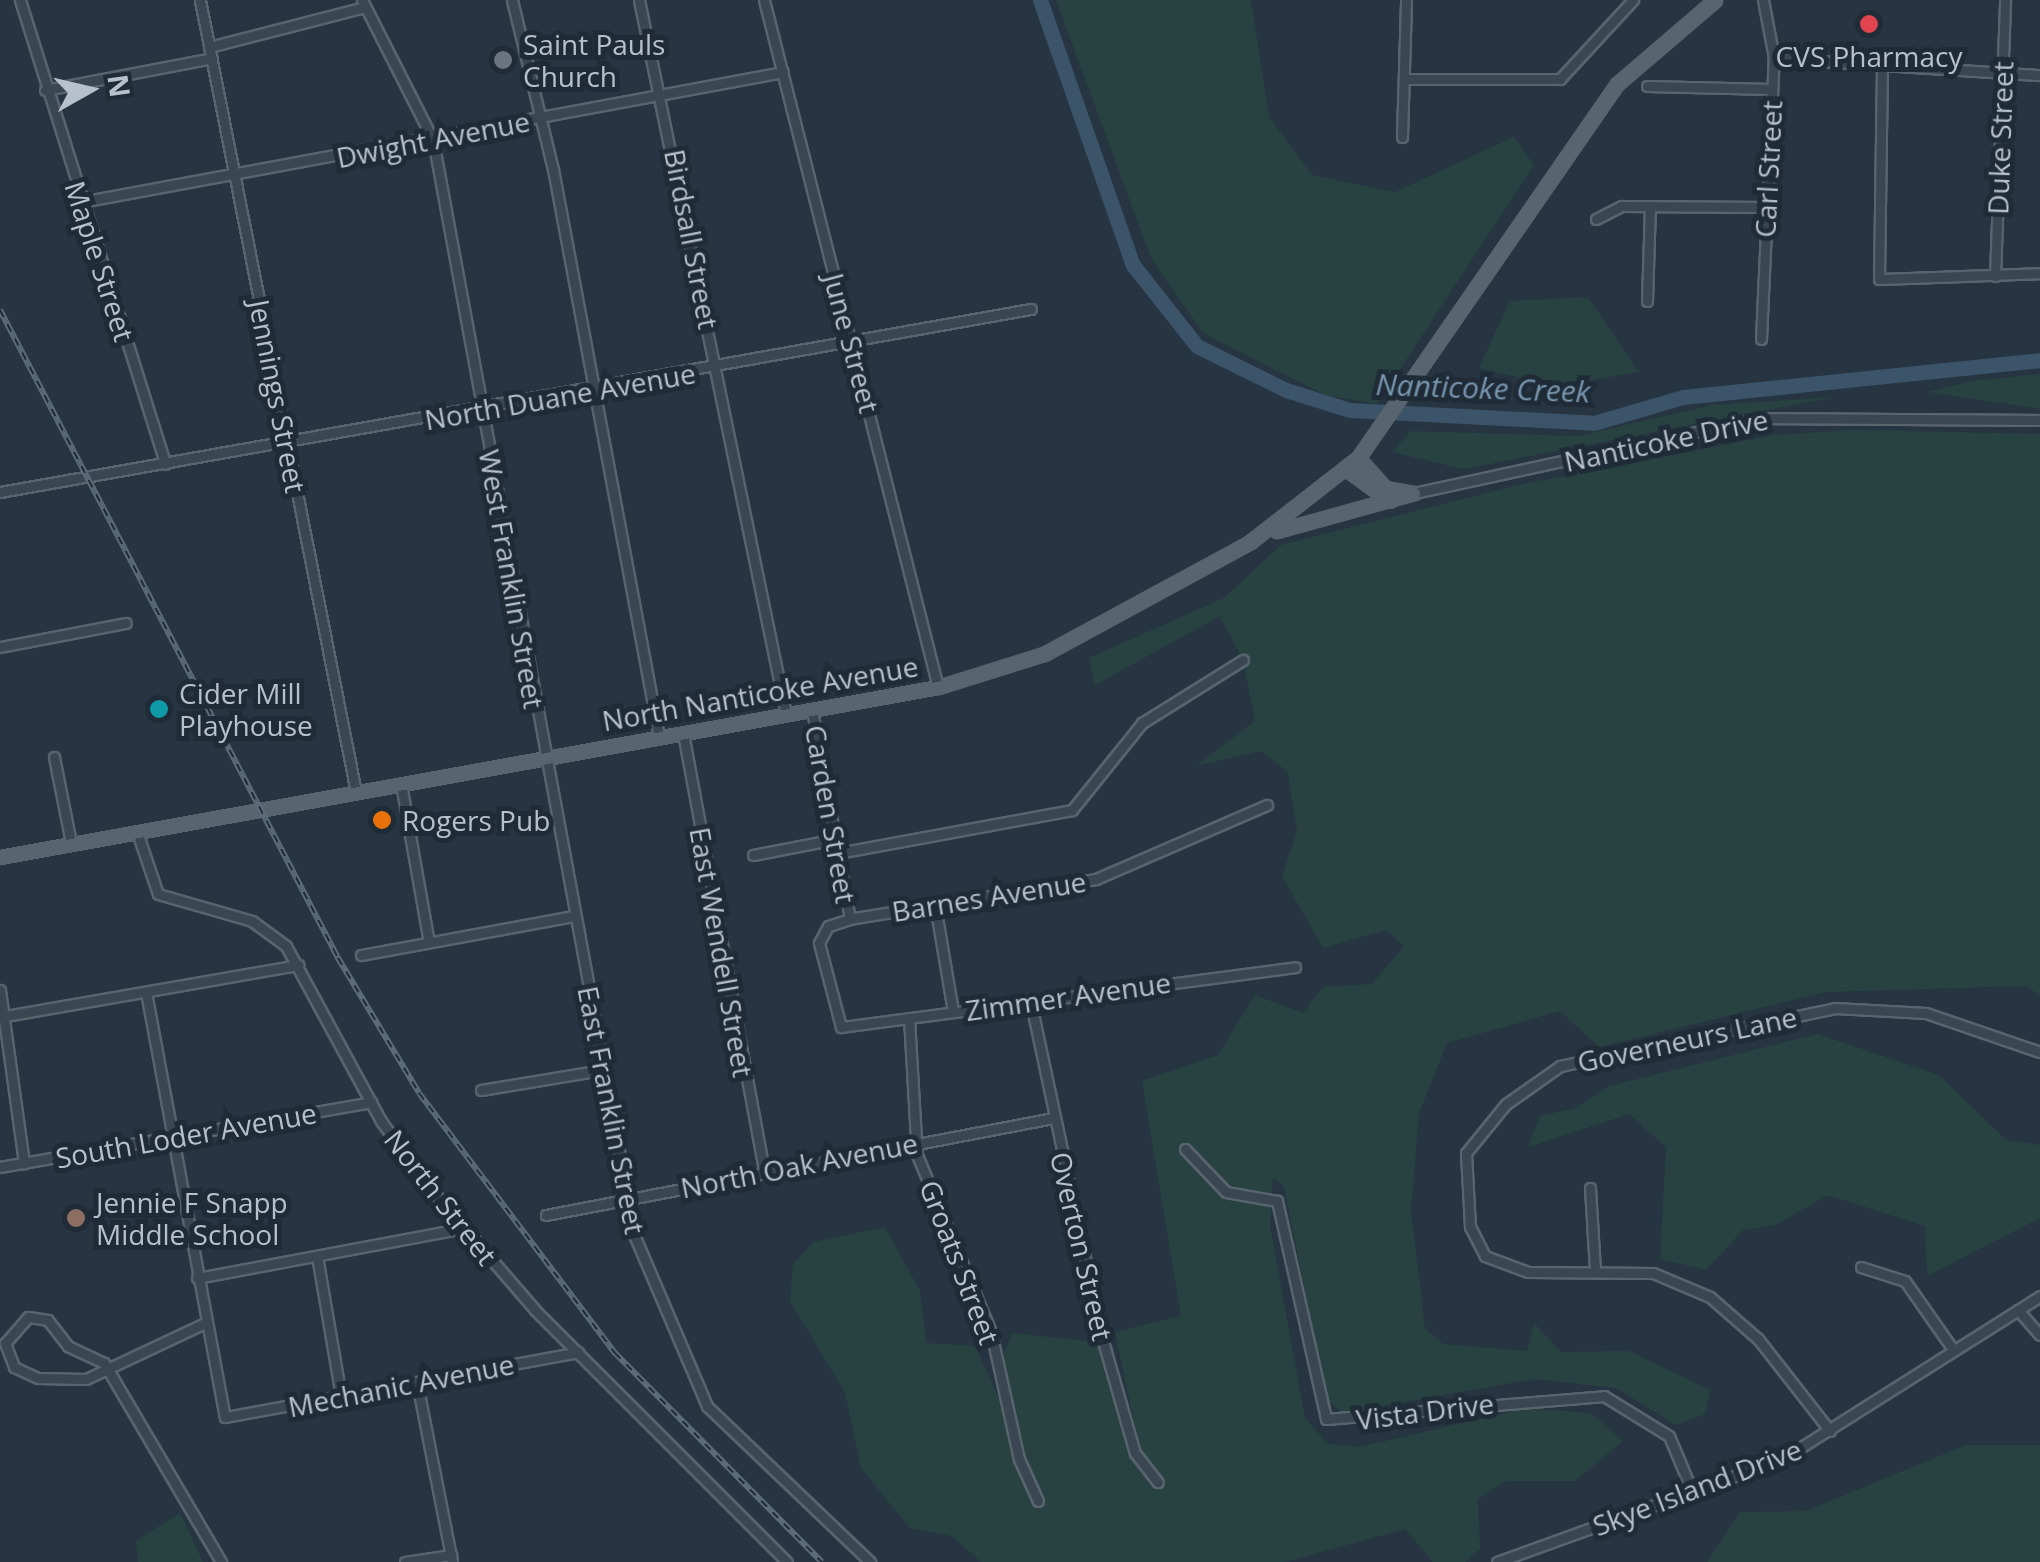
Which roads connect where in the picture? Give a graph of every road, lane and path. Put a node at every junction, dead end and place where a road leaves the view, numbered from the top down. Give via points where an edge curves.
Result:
1 (20, 0) edge
2 (200, 0) edge
3 (512, 0) edge
4 (639, 0) edge
5 (764, 0) edge
6 (1406, 0) edge
7 (1634, 0) edge
8 (1715, 0) edge
9 (1763, 0) edge
10 (2005, 0) edge
11 (364, 4) edge
12 (210, 52) junction
13 (1774, 58) junction
14 (1882, 65) junction
15 (784, 72) junction
16 (2002, 73) junction
17 (2040, 75) edge
18 (1405, 78) junction
19 (1646, 86) dead end
20 (1771, 89) junction
21 (45, 90) junction
22 (665, 97) junction
23 (542, 119) junction
24 (1402, 136) dead end
25 (432, 140) junction
26 (236, 176) junction
27 (81, 202) junction
28 (1650, 206) junction
29 (1765, 207) junction
30 (1596, 219) dead end
31 (2040, 274) edge
32 (1995, 276) junction
33 (1647, 300) dead end
34 (1032, 308) dead end
35 (1760, 339) dead end
36 (852, 342) junction
37 (716, 368) junction
38 (595, 390) junction
39 (481, 410) junction
40 (2040, 420) edge
41 (287, 444) junction
42 (1358, 458) junction
43 (165, 464) junction
44 (1346, 469) junction
45 (0, 492) edge
46 (1414, 493) junction
47 (1396, 502) junction
48 (1250, 542) junction
49 (126, 623) dead end
50 (0, 647) edge
51 (1243, 660) dead end
52 (938, 686) junction
53 (812, 710) junction
54 (786, 714) junction
55 (683, 732) junction
56 (659, 737) junction
57 (54, 758) dead end
58 (545, 758) junction
59 (401, 784) junction
60 (356, 792) junction
61 (1267, 805) dead end
62 (137, 832) junction
63 (836, 839) junction
64 (71, 844) junction
65 (838, 853) junction
66 (753, 855) dead end
67 (0, 857) edge
68 (935, 904) junction
69 (574, 916) junction
70 (850, 919) junction
71 (429, 942) junction
72 (361, 955) dead end
73 (298, 965) junction
74 (1295, 967) dead end
75 (0, 990) edge
76 (146, 992) junction
77 (1030, 999) junction
78 (954, 1011) junction
79 (0, 1017) edge
80 (908, 1018) junction
81 (841, 1028) joint
82 (2040, 1052) edge
83 (602, 1070) junction
84 (481, 1090) dead end
85 (371, 1102) junction
86 (1052, 1118) junction
87 (172, 1138) junction
88 (915, 1143) junction
89 (1185, 1149) dead end
90 (24, 1163) junction
91 (0, 1167) edge
92 (764, 1172) junction
93 (1590, 1188) dead end
94 (625, 1198) junction
95 (546, 1214) dead end
96 (463, 1228) junction
97 (317, 1256) junction
98 (1861, 1267) dead end
99 (1595, 1270) junction
100 (197, 1278) junction
101 (2040, 1296) edge
102 (2018, 1310) junction
103 (205, 1324) junction
104 (2040, 1335) edge
105 (1954, 1351) junction
106 (578, 1352) junction
107 (104, 1364) junction
108 (417, 1383) junction
109 (340, 1397) junction
110 (1830, 1431) junction
111 (1158, 1482) dead end
112 (1693, 1493) junction
113 (1038, 1501) dead end
114 (452, 1558) edge
115 (221, 1562) edge
116 (404, 1562) edge
117 (787, 1562) edge
118 (870, 1562) edge
119 (1497, 1562) edge

1 - 21 street, Maple Street
2 - 12 street, Jennings Street
3 - 23 street
4 - 22 street, Birdsall Street
5 - 15 street, June Street
6 - 18 street
7 - 18 street via 1560,78
8 - 42 main road via 1617,84 1414,389
9 - 13 street, Carl Street
10 - 16 street, Duke Street
11 - 12 street
11 - 25 street, West Franklin Street
12 - 21 street
12 - 26 street, Jennings Street
13 - 14 street
13 - 20 street, Carl Street
14 - 16 street
14 - 32 street via 1876,272 1882,281
15 - 22 street, Dwight Avenue
15 - 36 street, June Street
16 - 17 street
16 - 32 street, Duke Street
18 - 24 street
19 - 20 street
20 - 29 street, Carl Street
21 - 27 street, Maple Street
22 - 23 street, Dwight Avenue
22 - 37 street, Birdsall Street
23 - 25 street, Dwight Avenue
23 - 38 street
25 - 26 street, Dwight Avenue
25 - 39 street, West Franklin Street
26 - 27 street, Dwight Avenue
26 - 41 street, Jennings Street
27 - 43 street, Maple Street
28 - 29 street
28 - 30 street
28 - 33 street
29 - 35 street, Carl Street
31 - 32 street
34 - 36 street, North Duane Avenue
36 - 37 street, North Duane Avenue
36 - 52 street, June Street
37 - 38 street, North Duane Avenue
37 - 54 street, Birdsall Street
38 - 39 street, North Duane Avenue
38 - 56 street
39 - 41 street, North Duane Avenue
39 - 58 street, West Franklin Street
40 - 46 street, Nanticoke Drive via 1760,418
41 - 43 street, North Duane Avenue
41 - 60 street, Jennings Street
42 - 44 main road
42 - 46 main road via 1385,488
43 - 45 street, North Duane Avenue
44 - 47 main road via 1378,498
44 - 48 main road
46 - 47 main road
47 - 48 main road
48 - 52 main road, North Nanticoke Avenue via 1044,654
49 - 50 street
51 - 65 street via 1142,724 1072,810
52 - 53 main road, North Nanticoke Avenue
53 - 54 main road, North Nanticoke Avenue
53 - 63 street, Carden Street
54 - 55 main road, North Nanticoke Avenue
55 - 56 main road, North Nanticoke Avenue
55 - 92 street, East Wendell Street
56 - 58 main road, North Nanticoke Avenue
57 - 64 street
58 - 59 main road, North Nanticoke Avenue
58 - 69 street, East Franklin Street
59 - 60 main road, North Nanticoke Avenue
59 - 71 street
60 - 62 main road, North Nanticoke Avenue
61 - 68 street, Barnes Avenue via 1096,879
62 - 64 main road, North Nanticoke Avenue
62 - 73 street, North Street via 158,894 252,921
63 - 65 street, Carden Street
63 - 66 street
64 - 67 main road, North Nanticoke Avenue
65 - 70 street, Carden Street
68 - 70 street, Barnes Avenue
68 - 78 street
69 - 71 street
69 - 83 street, East Franklin Street
70 - 81 street, Barnes Avenue via 821,934
71 - 72 street
73 - 76 street
73 - 85 street, North Street
74 - 77 street, Zimmer Avenue
75 - 79 street
76 - 79 street
76 - 87 street
77 - 78 street, Zimmer Avenue
77 - 86 street, Overton Street
78 - 80 street, Zimmer Avenue
79 - 90 street
80 - 81 street, Zimmer Avenue
80 - 88 street, Groats Street
82 - 99 street, Governeurs Lane via 1926,1013 1862,1006 1560,1066 1482,1129 1462,1165 1464,1195 1485,1256 1528,1272
83 - 84 street
83 - 94 street, East Franklin Street
85 - 87 street, South Loder Avenue
85 - 96 street, North Street
86 - 88 street, North Oak Avenue
86 - 111 street, Overton Street via 1135,1453
87 - 90 street, South Loder Avenue
87 - 100 street
88 - 92 street, North Oak Avenue
88 - 113 street, Groats Street via 991,1332 1018,1460
89 - 112 street, Vista Drive via 1226,1192 1277,1201 1326,1419 1604,1396 1668,1436
90 - 91 street, South Loder Avenue
92 - 94 street, North Oak Avenue
93 - 99 street
94 - 95 street, North Oak Avenue
94 - 118 street, East Franklin Street via 708,1406
96 - 97 street
96 - 106 street, North Street
97 - 100 street
97 - 109 street
98 - 105 street via 1905,1280
99 - 110 street, Governeurs Lane via 1652,1273 1726,1307
100 - 103 street
101 - 102 street, Skye Island Drive
102 - 104 street
102 - 105 street, Skye Island Drive
103 - 107 street
103 - 109 street, Mechanic Avenue via 224,1418
105 - 110 street, Skye Island Drive
106 - 108 street, Mechanic Avenue
106 - 117 street, North Street
107 - 107 street via 68,1346 48,1320 28,1317 5,1343 14,1367 38,1378 86,1379
107 - 115 street
108 - 109 street, Mechanic Avenue
108 - 114 street
110 - 112 street, Skye Island Drive
112 - 119 street, Skye Island Drive
114 - 116 street

